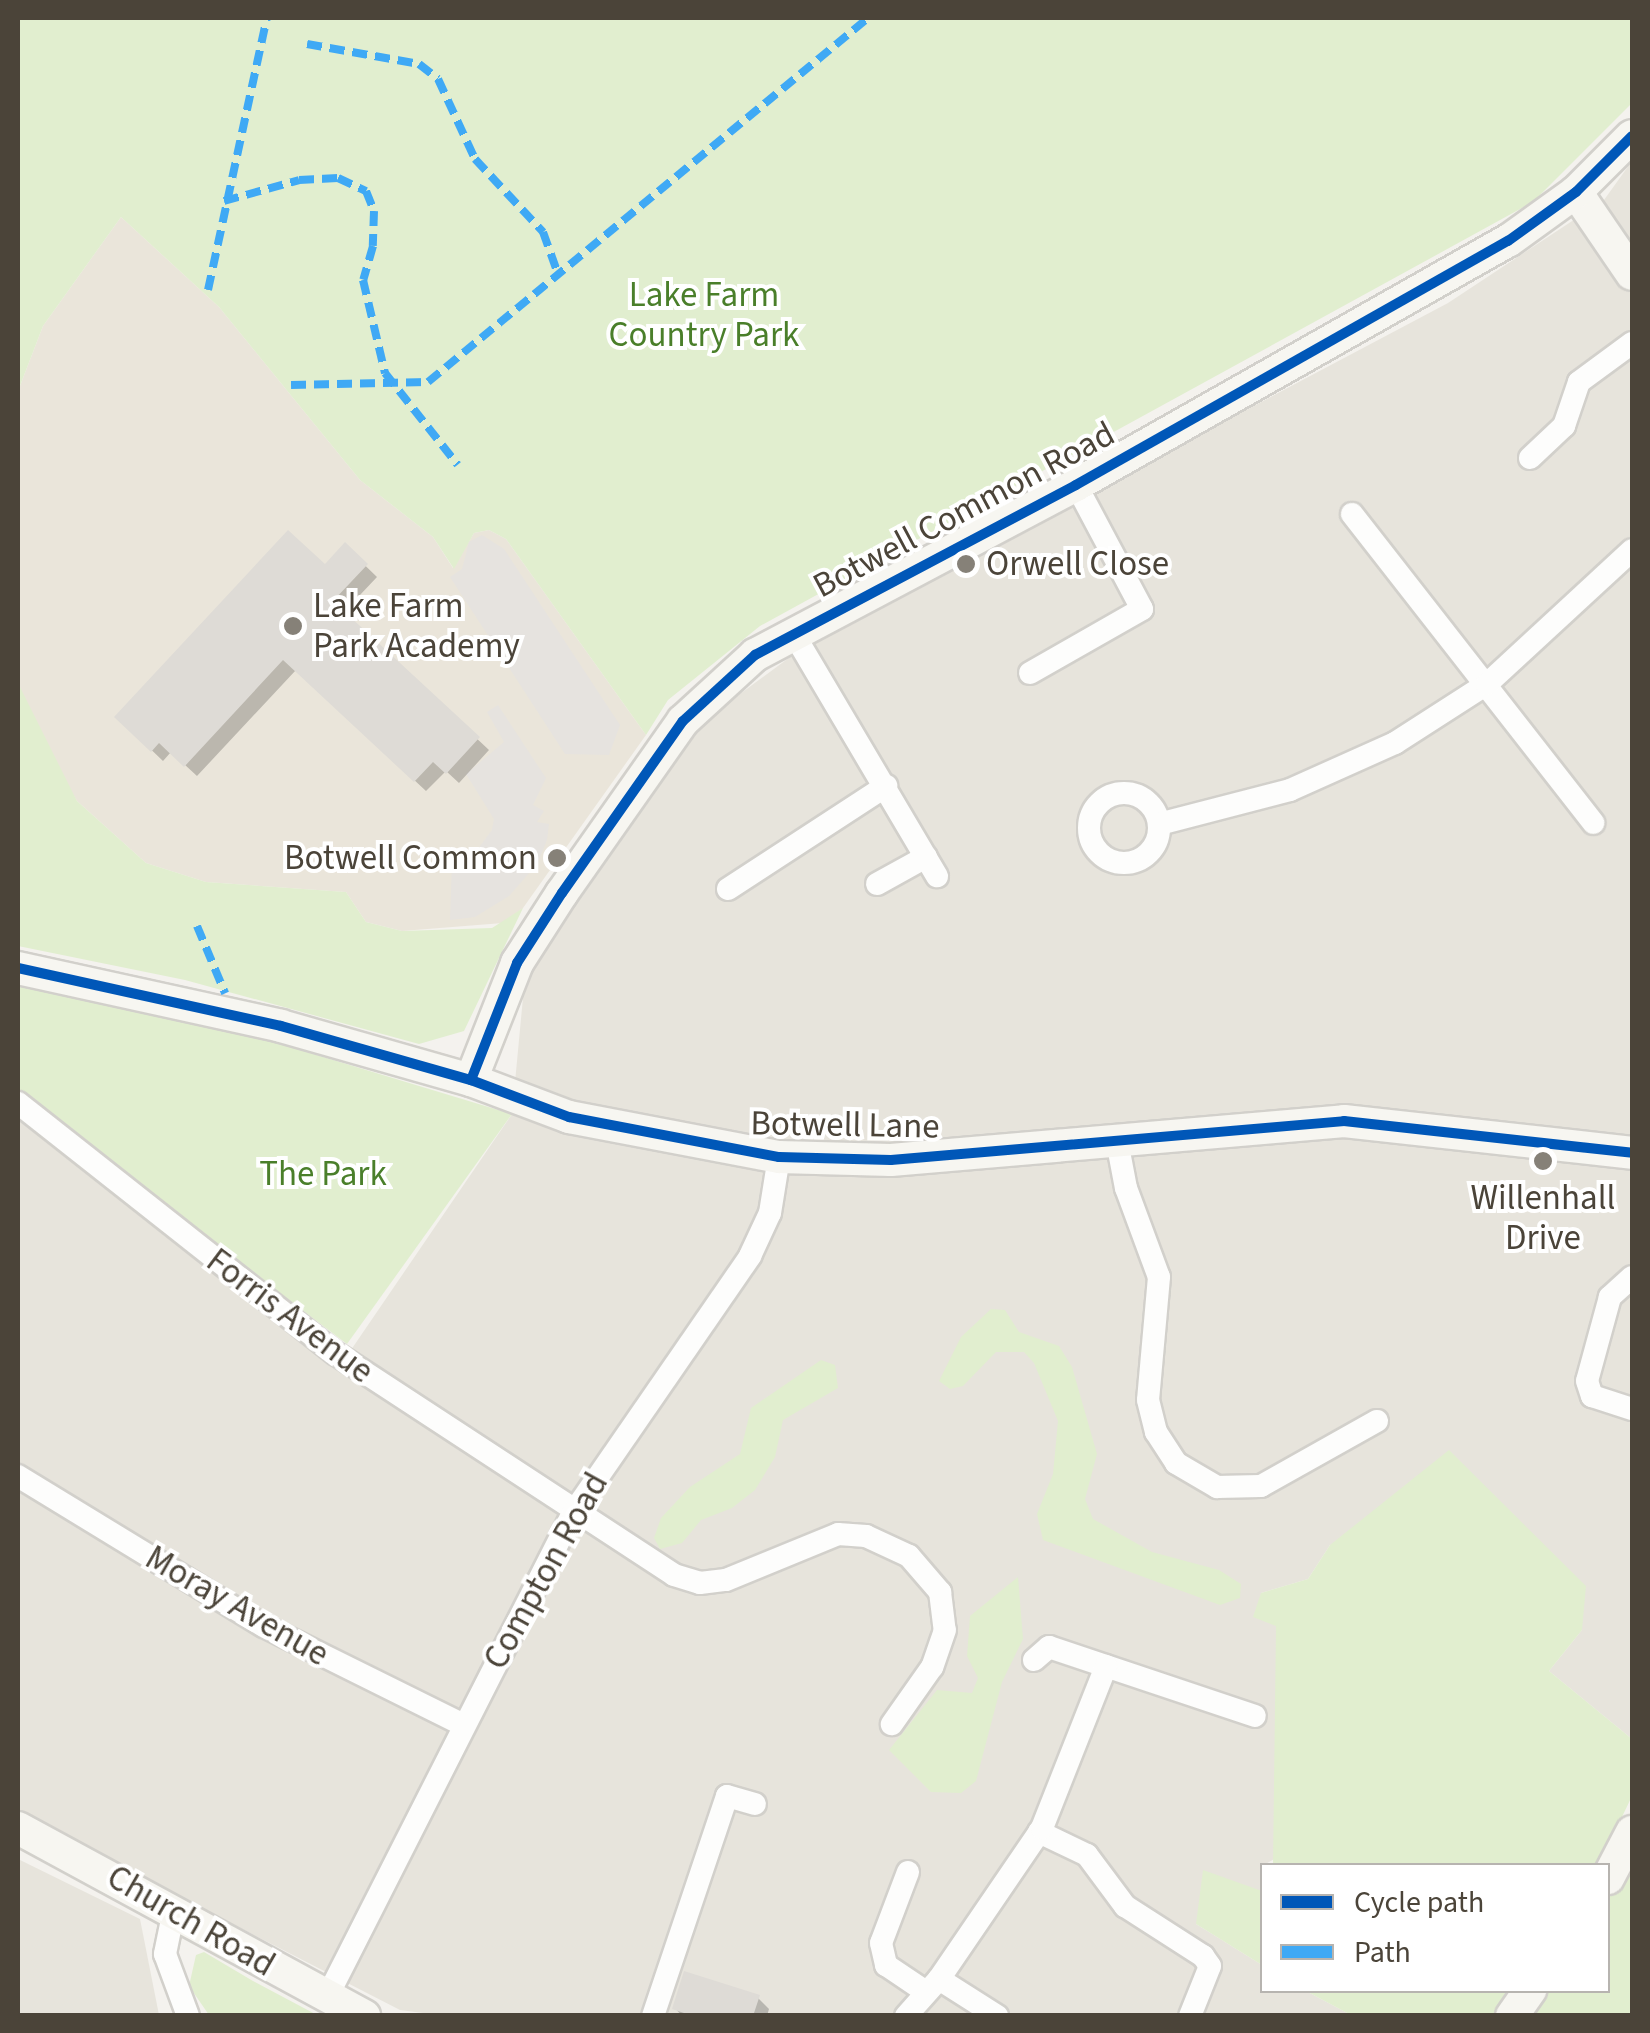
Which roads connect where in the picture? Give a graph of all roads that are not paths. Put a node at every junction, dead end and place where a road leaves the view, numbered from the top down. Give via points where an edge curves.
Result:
1 (1632, 136) edge
2 (1576, 192) junction
3 (1632, 274) edge
4 (1632, 343) edge
5 (1530, 458) dead end
6 (1076, 485) junction
7 (1352, 514) dead end
8 (1632, 550) edge
9 (792, 631) junction
10 (1030, 673) dead end
11 (1487, 684) junction
12 (886, 786) junction
13 (1593, 823) dead end
14 (1159, 824) dead end
15 (876, 884) dead end
16 (728, 889) dead end
17 (18, 968) edge
18 (471, 1080) junction
19 (18, 1103) edge
20 (1117, 1141) junction
21 (1632, 1152) edge
22 (779, 1156) junction
23 (1632, 1277) edge
24 (1632, 1409) edge
25 (1376, 1421) dead end
26 (18, 1476) edge
27 (573, 1514) junction
28 (1034, 1660) dead end
29 (1106, 1666) junction
30 (1255, 1716) dead end
31 (892, 1724) dead end
32 (463, 1725) junction
33 (755, 1804) dead end
34 (18, 1828) edge
35 (1040, 1832) junction
36 (1632, 1832) edge
37 (908, 1872) dead end
38 (1610, 1874) edge
39 (174, 1910) junction
40 (931, 1984) junction
41 (1528, 1993) edge
42 (350, 2010) edge
43 (188, 2016) edge
44 (654, 2016) edge
45 (906, 2016) edge
46 (997, 2016) edge
47 (1190, 2016) edge
48 (1512, 2016) edge

1 - 2 street, Botwell Common Road
2 - 3 street
2 - 6 street, Botwell Common Road via 1508,241
4 - 5 street via 1579,382 1564,426
6 - 9 street, Botwell Common Road
6 - 10 street via 1142,610
7 - 11 street
8 - 11 street
9 - 12 street
9 - 18 street, Botwell Common Road via 721,684 650,764 524,952
11 - 13 street
11 - 14 street via 1360,761 1280,793
12 - 15 street via 931,867
12 - 16 street
17 - 18 street, Botwell Lane via 228,1012
18 - 22 street, Botwell Lane via 570,1117
19 - 27 street, Forris Avenue via 335,1353
20 - 21 street, Botwell Lane via 1344,1121
20 - 22 street, Botwell Lane via 891,1160
20 - 25 street via 1158,1277 1148,1400 1156,1432 1176,1463 1216,1486 1261,1486
22 - 27 street, Compton Road via 770,1213 750,1256
23 - 24 street via 1610,1297 1587,1381 1592,1396
26 - 32 street, Moray Avenue via 264,1626
27 - 31 street, Forris Avenue via 674,1575 700,1582 735,1577 838,1534 866,1536 909,1556 940,1592 944,1630 932,1667
27 - 32 street, Compton Road
28 - 29 street via 1049,1647
29 - 30 street
29 - 35 street
32 - 42 street, Compton Road
33 - 44 street via 727,1796
34 - 39 street, Church Road
35 - 40 street
35 - 47 street via 1086,1855 1125,1906 1210,1966
36 - 38 street
37 - 40 street via 881,1942 886,1966
39 - 42 street, Church Road
39 - 43 street via 166,1954
40 - 45 street
40 - 46 street
41 - 48 street

